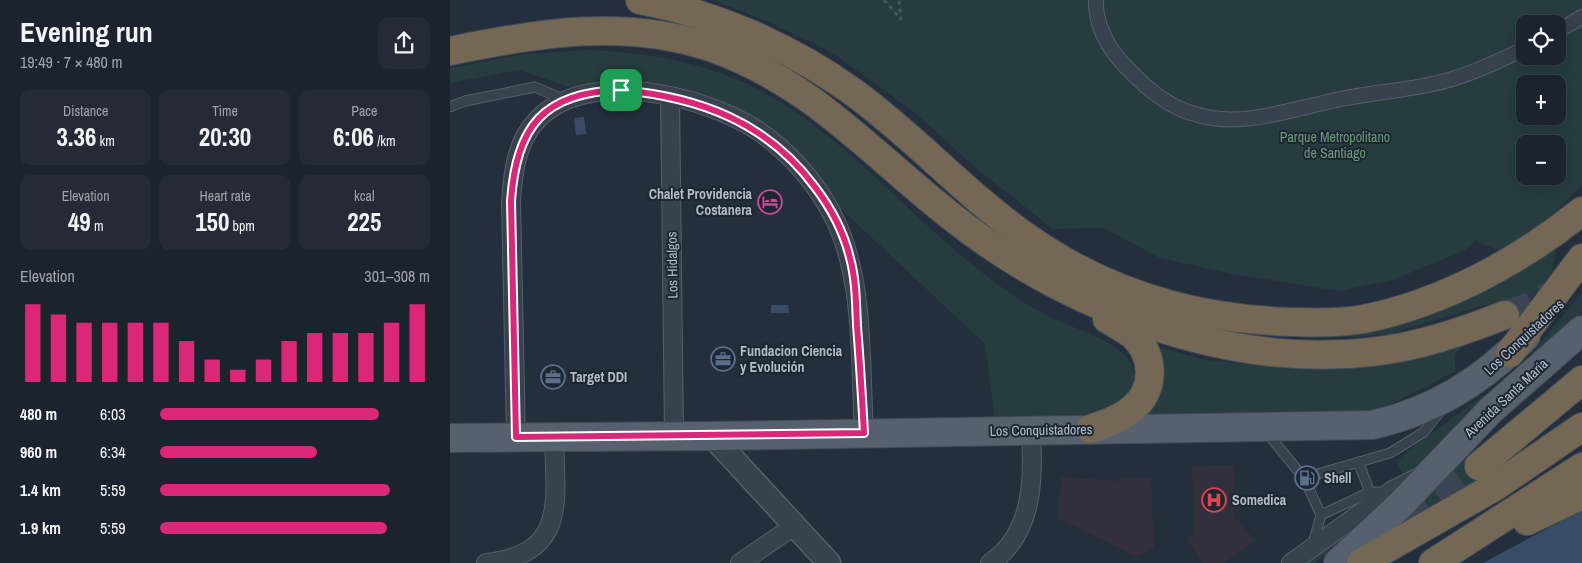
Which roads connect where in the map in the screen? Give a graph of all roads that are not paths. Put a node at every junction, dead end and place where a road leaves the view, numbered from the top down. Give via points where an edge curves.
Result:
1 (640, 0) edge
2 (1096, 0) edge
3 (1582, 17) edge
4 (1566, 26) edge
5 (450, 51) edge
6 (1516, 52) edge
7 (670, 96) junction
8 (566, 100) junction
9 (450, 107) edge
10 (1582, 210) edge
11 (1582, 258) edge
12 (1040, 277) junction
13 (1582, 280) edge
14 (1505, 316) tunnel mouth
15 (1582, 330) edge
16 (1510, 353) junction
17 (1582, 380) edge
18 (1450, 397) junction
19 (1582, 401) edge
20 (1582, 427) edge
21 (1263, 428) junction
22 (1090, 429) junction
23 (1031, 430) junction
24 (864, 433) junction
25 (674, 435) junction
26 (554, 436) junction
27 (712, 436) junction
28 (516, 437) junction
29 (450, 438) edge
30 (1358, 462) junction
31 (1582, 467) edge
32 (1433, 470) junction
33 (1582, 474) edge
34 (1304, 478) junction
35 (1551, 488) junction
36 (1391, 491) junction
37 (1370, 492) junction
38 (1582, 495) edge
39 (1320, 515) junction
40 (794, 526) junction
41 (1312, 549) junction
42 (486, 563) edge
43 (740, 563) edge
44 (829, 563) edge
45 (990, 563) edge
46 (1292, 563) edge
47 (1338, 563) edge
48 (1361, 563) edge
49 (1435, 563) edge

1 - 10 highway via 721,23 807,63 867,103 988,207 1044,249 1105,282 1141,297 1188,310 1242,319 1314,322 1361,319 1392,312 1470,281 1541,240
2 - 6 street via 1096,17 1115,56 1141,84 1181,109 1198,116 1227,120 1434,84 1487,67
3 - 4 street
5 - 12 highway via 538,34 578,31 624,31 711,48 770,73 822,107 956,220
7 - 8 street via 621,90 601,91
7 - 24 street via 756,129 788,155 832,212 844,240 854,278
7 - 25 street, Los Hidalgos
8 - 9 lane via 535,87 465,100
8 - 28 street via 543,113 528,132 519,150 513,176
11 - 16 highway
12 - 14 highway via 1090,302 1159,328 1218,343 1285,352 1336,354 1386,350 1456,334
12 - 22 highway via 1128,331 1140,343 1148,359 1150,379 1138,404 1118,418
13 - 16 main road, Los Conquistadores
15 - 32 main road, Avenida Santa María via 1491,410
16 - 18 main road, Los Conquistadores
17 - 19 highway via 1478,466
18 - 21 main road, Los Conquistadores via 1412,414 1372,425
18 - 30 lane via 1424,432 1390,453
20 - 48 highway via 1480,496
21 - 22 main road, Los Conquistadores
21 - 34 lane
22 - 23 main road, Los Conquistadores
23 - 24 main road, Los Conquistadores
23 - 45 street via 1032,470 1026,512 1014,538
24 - 27 main road, Los Conquistadores
25 - 26 main road, Los Conquistadores
25 - 27 main road, Los Conquistadores
26 - 28 main road, Los Conquistadores
26 - 42 street via 557,494 550,526 529,550 510,559
27 - 40 street
28 - 29 main road, Los Conquistadores
30 - 34 lane
30 - 37 lane
31 - 35 highway
32 - 36 street, Avenida Santa María
32 - 47 main road, Avenida Santa María
33 - 35 highway
34 - 39 lane
35 - 49 highway
36 - 37 lane
36 - 41 street, Avenida Santa María
37 - 39 lane
38 - 49 highway
39 - 41 lane
40 - 43 street
40 - 44 street
41 - 46 street, Avenida Santa María

